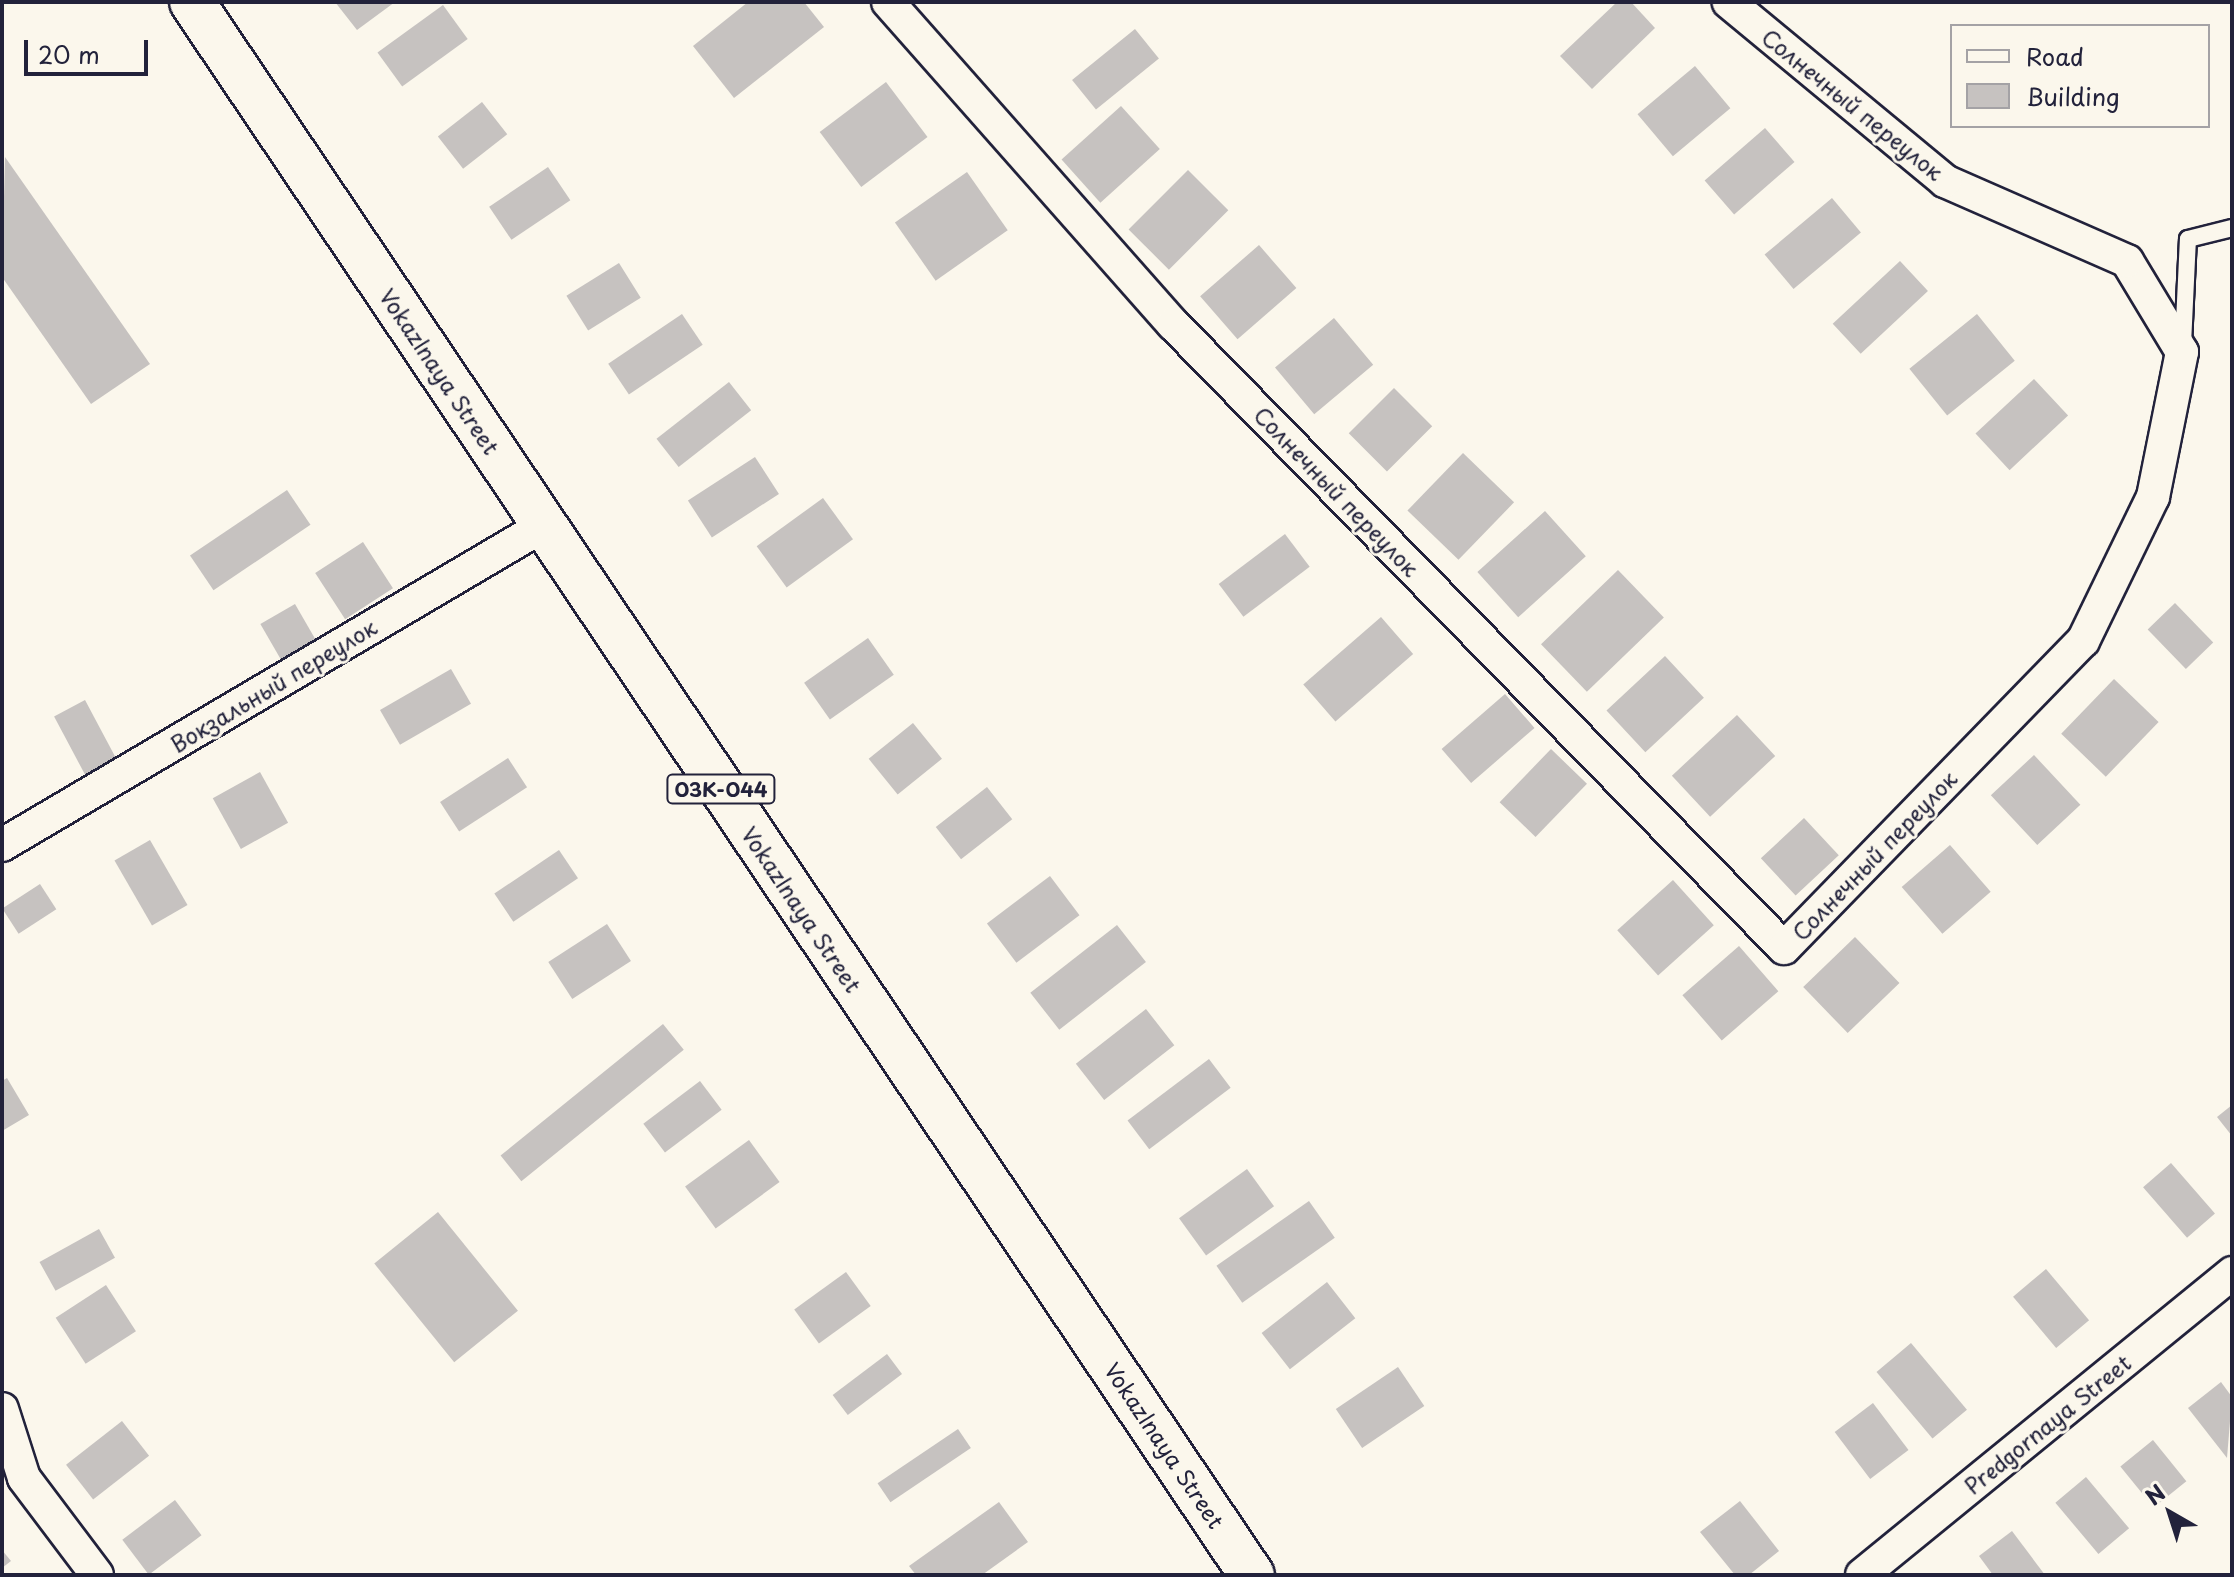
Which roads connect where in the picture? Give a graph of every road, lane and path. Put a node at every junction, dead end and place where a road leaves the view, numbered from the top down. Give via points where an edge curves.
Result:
1 (192, 2) edge
2 (888, 2) edge
3 (1729, 2) edge
4 (2232, 228) edge
5 (2182, 352) junction
6 (543, 526) junction
7 (2, 845) edge
8 (2232, 1273) edge
9 (2, 1409) edge
10 (97, 1575) edge
11 (1252, 1575) edge
12 (1862, 1575) edge

1 - 6 main road, Vokazlnaya Street / 03К-044
2 - 5 street, Солнечный переулок via 1173,324 1784,948 2083,641 2153,497
3 - 5 street, Солнечный переулок via 1945,181 2127,261
4 - 5 lane via 2188,239
6 - 7 street, Вокзальный переулок
6 - 11 main road, Vokazlnaya Street / 03К-044
8 - 12 street, Predgornaya Street
9 - 10 street via 24,1478

